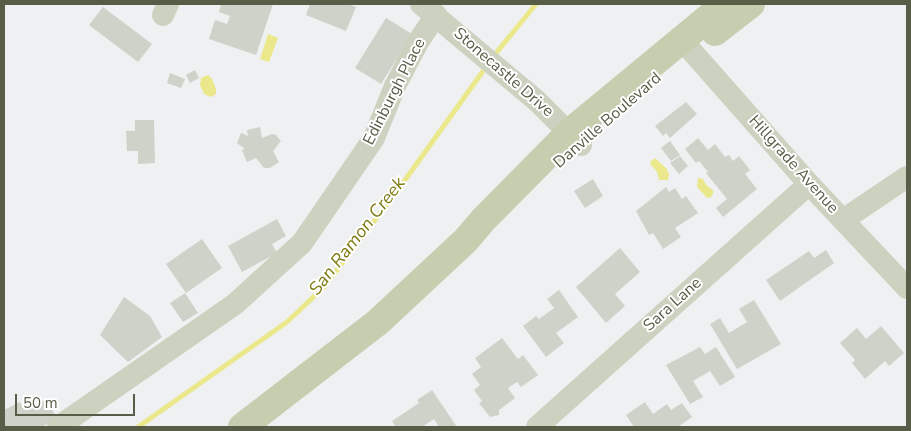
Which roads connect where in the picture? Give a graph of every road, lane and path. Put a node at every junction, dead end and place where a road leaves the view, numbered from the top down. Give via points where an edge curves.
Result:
1 (734, 7) edge
2 (437, 16) edge
3 (686, 45) junction
4 (576, 138) junction
5 (907, 177) edge
6 (809, 184) junction
7 (843, 220) junction
8 (907, 288) edge
9 (58, 427) edge
10 (242, 427) edge
11 (537, 427) edge

1 - 3 main road, Danville Boulevard
2 - 4 street, Stonecastle Drive
2 - 9 street, Edinburgh Place via 418,42 395,86 374,138 302,243 235,304
3 - 4 main road, Danville Boulevard
3 - 6 street, Hillgrade Avenue
4 - 10 main road, Danville Boulevard via 483,220 466,240 378,322
5 - 7 street
6 - 7 street, Hillgrade Avenue
6 - 11 street, Sara Lane
7 - 8 street, Hillgrade Avenue

